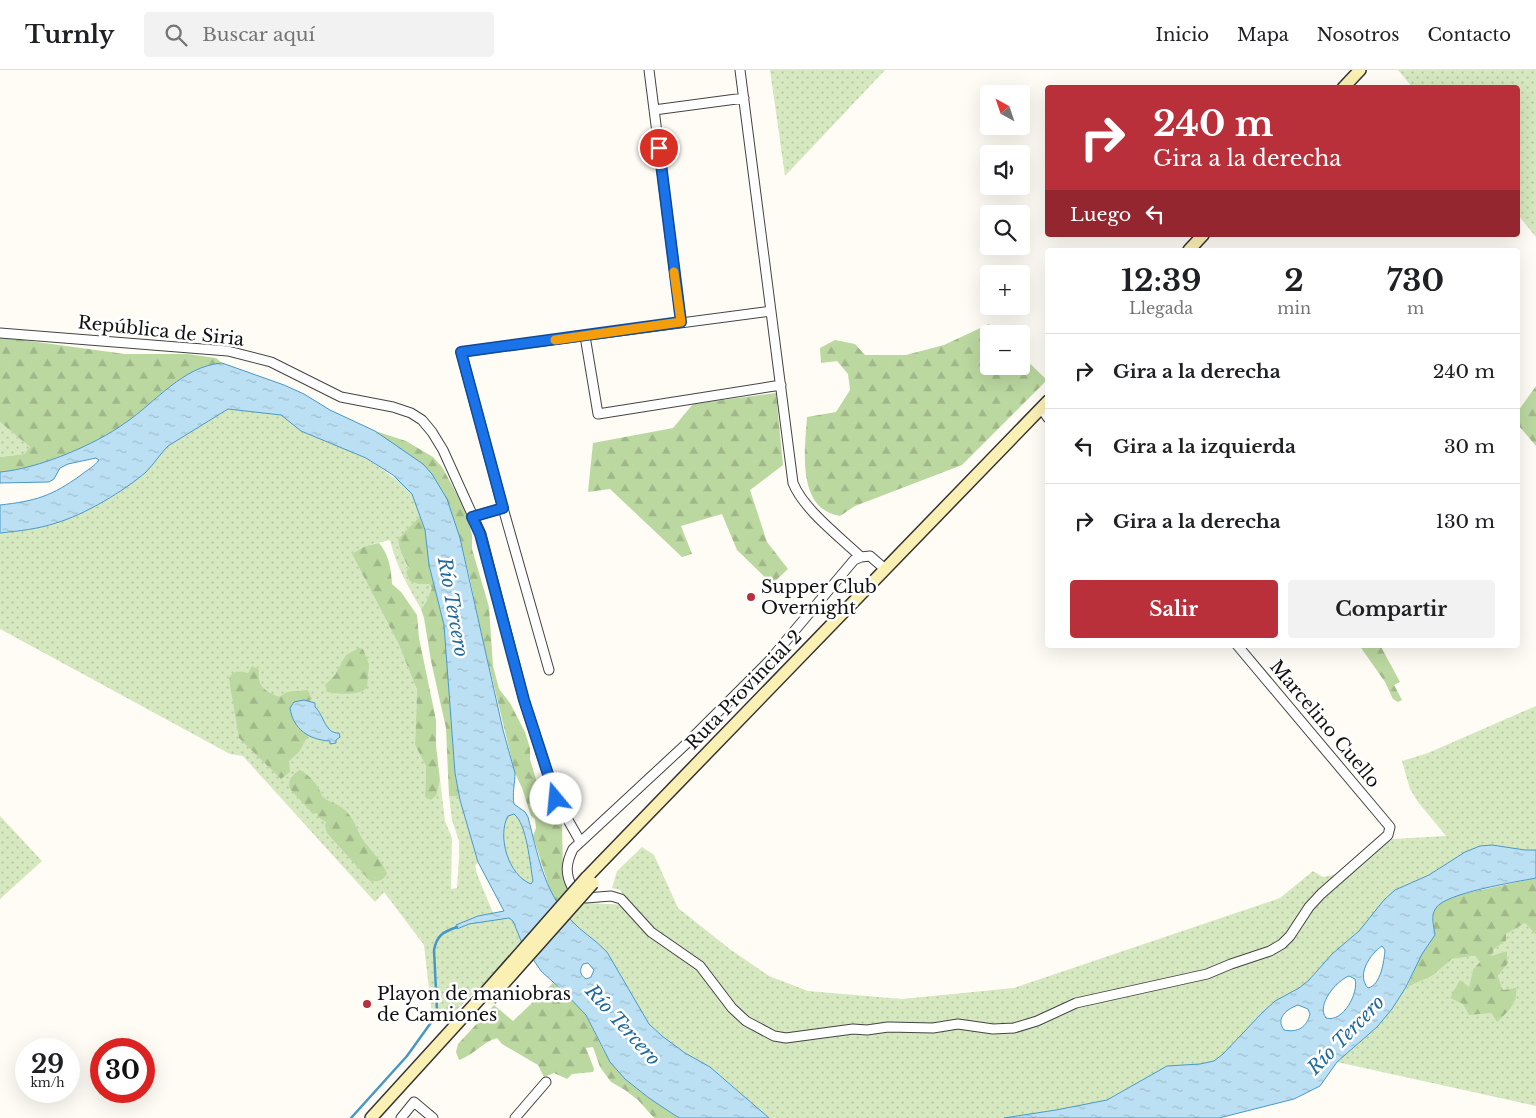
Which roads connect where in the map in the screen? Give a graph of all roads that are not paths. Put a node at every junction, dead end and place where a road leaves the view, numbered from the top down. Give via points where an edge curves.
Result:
1 (649, 70) edge
2 (740, 70) edge
3 (1360, 70) edge
4 (1347, 85) edge
5 (744, 98) junction
6 (654, 110) junction
7 (1201, 237) edge
8 (1191, 248) edge
9 (771, 311) junction
10 (681, 322) junction
11 (0, 333) edge
12 (585, 336) junction
13 (781, 385) junction
14 (1045, 409) edge
15 (503, 508) junction
16 (472, 517) junction
17 (861, 557) junction
18 (885, 569) junction
19 (1240, 648) edge
20 (549, 670) dead end
21 (580, 841) junction
22 (572, 886) dead end
23 (586, 898) dead end
24 (546, 1082) dead end
25 (371, 1118) edge
26 (401, 1118) edge
27 (432, 1118) edge
28 (516, 1118) edge

1 - 6 street
2 - 5 street
3 - 4 main road
5 - 6 street
5 - 9 street
6 - 10 street
7 - 8 main road
9 - 10 street
9 - 13 street
10 - 12 street
11 - 16 street, República de Siria via 228,351 270,362 341,397 411,413 422,420 443,450
12 - 13 street via 598,414
12 - 15 street via 461,352
13 - 17 street via 797,495
14 - 18 main road, Ruta Provincial 2
15 - 16 street
15 - 20 street
16 - 21 street, República de Siria via 480,534 524,700 556,799
17 - 18 street via 870,556
17 - 21 street via 848,566 762,668 685,745
18 - 25 main road, Ruta Provincial 2, bridge via 633,830 487,996
19 - 23 street, Marcelino Cuello via 1390,827 1388,835 1321,894 1290,936 1270,952 1208,974 1076,1003 1014,1028 958,1024 933,1028 888,1027 786,1038 774,1036 746,1021 700,966 651,932 622,899 610,896
21 - 22 street via 568,860
24 - 28 street
26 - 27 street via 414,1102

